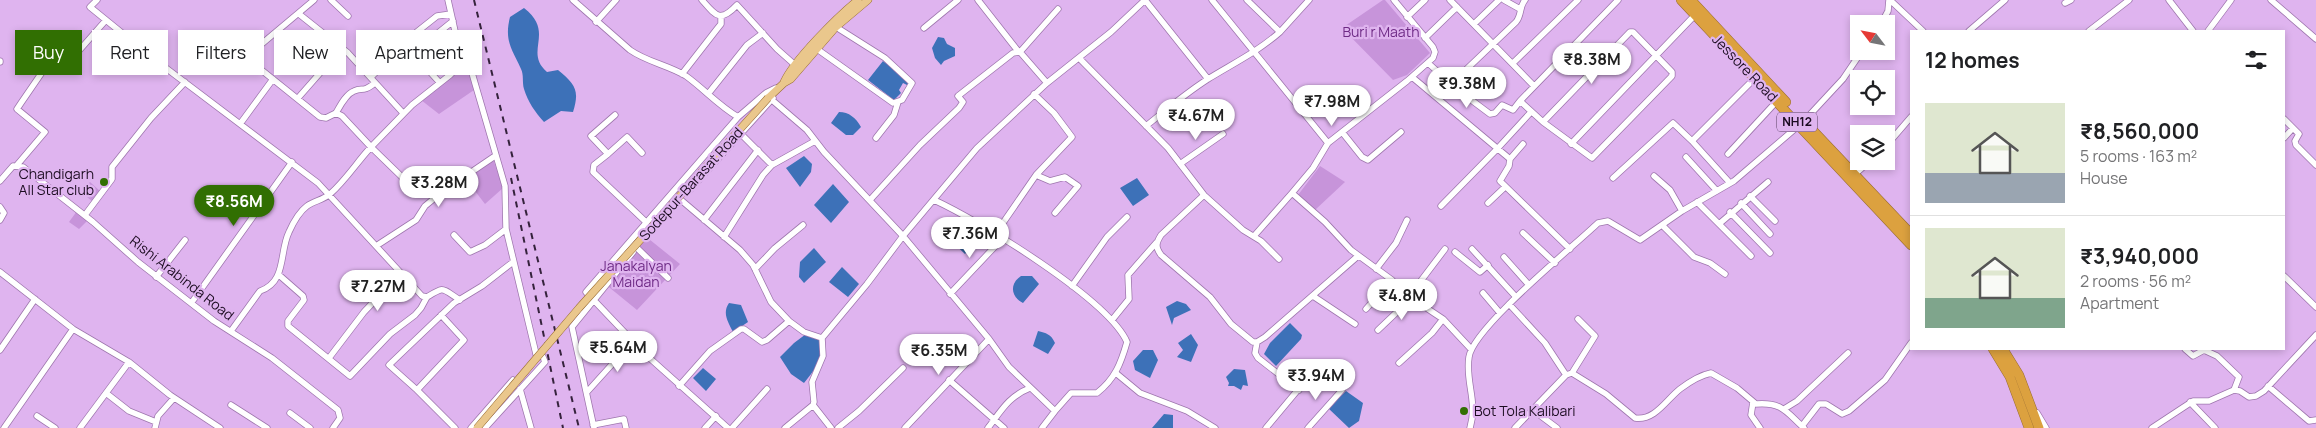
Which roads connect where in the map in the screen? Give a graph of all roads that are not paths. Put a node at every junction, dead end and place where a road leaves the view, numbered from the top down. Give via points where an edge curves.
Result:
1 (97, 0) edge
2 (314, 0) edge
3 (331, 0) edge
4 (448, 0) edge
5 (573, 0) edge
6 (616, 0) edge
7 (702, 0) edge
8 (732, 0) edge
9 (858, 0) edge
10 (868, 0) edge
11 (958, 0) edge
12 (978, 0) edge
13 (1212, 0) edge
14 (1247, 0) edge
15 (1310, 0) edge
16 (1394, 0) edge
17 (1425, 0) edge
18 (1450, 0) edge
19 (1499, 0) edge
20 (1504, 0) edge
21 (1525, 0) edge
22 (1578, 0) edge
23 (1618, 0) edge
24 (1681, 0) edge
25 (1691, 0) edge
26 (1889, 0) edge
27 (2005, 0) edge
28 (2071, 0) edge
29 (2129, 0) edge
30 (2169, 0) edge
31 (2231, 0) edge
32 (2270, 0) edge
33 (1142, 1) edge
34 (1898, 2) edge
35 (2064, 3) dead end
36 (737, 5) junction
37 (1457, 7) junction
38 (1058, 9) dead end
39 (1520, 9) junction
40 (300, 14) junction
41 (451, 14) junction
42 (1695, 15) junction
43 (1886, 15) edge
44 (348, 16) dead end
45 (721, 16) junction
46 (1408, 17) junction
47 (106, 20) junction
48 (453, 21) junction
49 (596, 22) junction
50 (1475, 24) junction
51 (836, 27) junction
52 (924, 28) dead end
53 (320, 30) edge
54 (419, 30) edge
55 (441, 30) edge
56 (456, 30) edge
57 (1922, 30) edge
58 (1970, 30) edge
59 (2091, 30) edge
60 (2192, 30) edge
61 (2209, 30) edge
62 (1280, 32) junction
63 (763, 33) junction
64 (2315, 36) edge
65 (1425, 38) junction
66 (1494, 44) junction
67 (817, 49) junction
68 (346, 52) edge
69 (1019, 52) junction
70 (1254, 53) junction
71 (1656, 56) junction
72 (1080, 59) junction
73 (1856, 60) edge
74 (1428, 63) junction
75 (1514, 63) junction
76 (795, 65) junction
77 (682, 74) junction
78 (318, 75) edge
79 (377, 75) edge
80 (433, 75) edge
81 (449, 75) edge
82 (471, 75) edge
83 (1412, 77) junction
84 (1755, 78) junction
85 (273, 79) junction
86 (1208, 79) junction
87 (373, 80) junction
88 (185, 82) junction
89 (440, 83) junction
90 (1047, 83) junction
91 (1451, 84) junction
92 (781, 85) junction
93 (1534, 86) junction
94 (708, 94) junction
95 (1034, 94) junction
96 (298, 98) junction
97 (770, 99) junction
98 (1520, 101) junction
99 (1777, 101) junction
100 (898, 102) junction
101 (1531, 112) junction
102 (336, 113) junction
103 (403, 113) junction
104 (615, 115) dead end
105 (738, 117) junction
106 (1910, 118) edge
107 (2285, 120) edge
108 (1543, 122) junction
109 (1802, 123) junction
110 (240, 124) junction
111 (1146, 126) junction
112 (2294, 128) junction
113 (1342, 132) junction
114 (1401, 132) dead end
115 (741, 134) junction
116 (1223, 134) dead end
117 (1895, 136) edge
118 (2285, 137) edge
119 (876, 138) dead end
120 (814, 141) junction
121 (1692, 141) junction
122 (1328, 143) junction
123 (1523, 144) dead end
124 (1571, 144) junction
125 (371, 147) junction
126 (1498, 148) junction
127 (758, 150) junction
128 (642, 153) dead end
129 (608, 154) junction
130 (1728, 154) dead end
131 (494, 156) junction
132 (1686, 157) dead end
133 (1510, 159) junction
134 (292, 162) junction
135 (1180, 164) junction
136 (17, 165) junction
137 (772, 165) junction
138 (2316, 165) edge
139 (1860, 170) edge
140 (1036, 175) junction
141 (1654, 176) dead end
142 (1854, 176) junction
143 (1613, 178) dead end
144 (404, 179) dead end
145 (0, 181) edge
146 (1768, 182) dead end
147 (1730, 183) junction
148 (1506, 187) junction
149 (1717, 191) junction
150 (1292, 193) junction
151 (329, 195) junction
152 (1204, 195) junction
153 (1750, 196) junction
154 (681, 200) junction
155 (870, 200) junction
156 (934, 200) junction
157 (1697, 202) junction
158 (1488, 203) dead end
159 (1740, 203) junction
160 (1441, 206) dead end
161 (0, 207) edge
162 (1682, 211) junction
163 (1730, 212) junction
164 (1055, 213) dead end
165 (85, 216) junction
166 (1127, 217) dead end
167 (0, 220) edge
168 (704, 220) junction
169 (1407, 220) dead end
170 (1775, 221) dead end
171 (646, 222) junction
172 (1719, 224) junction
173 (803, 225) dead end
174 (1662, 225) junction
175 (506, 229) junction
176 (996, 233) junction
177 (1523, 233) dead end
178 (1910, 233) edge
179 (1770, 234) dead end
180 (454, 235) dead end
181 (903, 236) junction
182 (1254, 236) junction
183 (724, 237) junction
184 (1004, 238) junction
185 (185, 240) dead end
186 (1156, 243) junction
187 (1910, 244) edge
188 (376, 246) junction
189 (637, 248) junction
190 (1445, 249) dead end
191 (1472, 249) dead end
192 (1570, 249) junction
193 (1455, 252) dead end
194 (1770, 253) dead end
195 (1358, 256) junction
196 (1751, 256) dead end
197 (1504, 257) dead end
198 (1279, 259) dead end
199 (513, 262) junction
200 (1555, 263) junction
201 (1488, 265) junction
202 (755, 269) junction
203 (1376, 269) junction
204 (0, 272) edge
205 (401, 273) junction
206 (1725, 274) dead end
207 (279, 275) junction
208 (156, 276) junction
209 (2285, 277) edge
210 (668, 278) dead end
211 (1392, 280) junction
212 (1529, 285) junction
213 (1072, 286) junction
214 (1482, 293) dead end
215 (950, 294) junction
216 (1313, 296) junction
217 (1409, 296) junction
218 (427, 297) junction
219 (1516, 297) junction
220 (35, 300) junction
221 (460, 300) junction
222 (595, 300) junction
223 (192, 302) junction
224 (1509, 304) junction
225 (2316, 307) edge
226 (1366, 309) dead end
227 (1500, 313) junction
228 (441, 315) junction
229 (1443, 319) junction
230 (1112, 320) junction
231 (1578, 320) dead end
232 (789, 321) junction
233 (1355, 324) dead end
234 (73, 329) junction
235 (1378, 330) dead end
236 (231, 331) junction
237 (2316, 335) edge
238 (822, 338) junction
239 (989, 339) junction
240 (634, 340) junction
241 (1257, 342) junction
242 (1910, 344) edge
243 (1472, 349) junction
244 (0, 350) edge
245 (1994, 350) edge
246 (2005, 350) edge
247 (2186, 350) edge
248 (2204, 350) edge
249 (2204, 350) edge
250 (1848, 353) dead end
251 (536, 354) junction
252 (329, 358) junction
253 (130, 362) junction
254 (1399, 363) dead end
255 (1317, 367) dead end
256 (903, 368) dead end
257 (1117, 374) junction
258 (1569, 374) junction
259 (950, 380) junction
260 (679, 386) junction
261 (2268, 386) junction
262 (768, 388) dead end
263 (1030, 388) junction
264 (520, 389) junction
265 (417, 390) junction
266 (1299, 390) junction
267 (1342, 390) dead end
268 (2234, 390) junction
269 (587, 392) junction
270 (106, 393) junction
271 (174, 398) junction
272 (1753, 402) junction
273 (2030, 402) junction
274 (2190, 402) junction
275 (231, 404) dead end
276 (813, 405) junction
277 (1784, 409) junction
278 (1533, 410) junction
279 (1055, 411) junction
280 (290, 413) dead end
281 (37, 416) dead end
282 (716, 416) junction
283 (994, 421) junction
284 (2315, 422) edge
285 (155, 425) edge
286 (594, 427) edge
287 (1803, 427) edge
288 (4, 428) edge
289 (55, 428) edge
290 (80, 428) edge
291 (220, 428) edge
292 (267, 428) edge
293 (310, 428) edge
294 (333, 428) edge
295 (455, 428) edge
296 (471, 428) edge
297 (477, 428) edge
298 (485, 428) edge
299 (531, 428) edge
300 (626, 428) edge
301 (705, 428) edge
302 (730, 428) edge
303 (785, 428) edge
304 (831, 428) edge
305 (838, 428) edge
306 (904, 428) edge
307 (988, 428) edge
308 (1004, 428) edge
309 (1042, 428) edge
310 (1215, 428) edge
311 (1266, 428) edge
312 (1308, 428) edge
313 (1470, 428) edge
314 (1515, 428) edge
315 (1556, 428) edge
316 (1760, 428) edge
317 (2029, 428) edge
318 (2039, 428) edge
319 (2046, 428) edge
320 (2152, 428) edge
321 (2215, 428) edge

1 - 47 street via 90,7
2 - 40 street
3 - 44 street
4 - 41 street
5 - 49 street
6 - 49 street
7 - 45 street via 714,14
8 - 36 street
9 - 76 main road
10 - 51 main road
11 - 52 street
12 - 69 street
13 - 70 street
14 - 62 street
15 - 62 street
16 - 46 street
17 - 46 street
18 - 37 street
19 - 50 street
20 - 39 street
21 - 39 street
22 - 75 street
23 - 93 street
24 - 42 highway, Jessore Road / NH12
25 - 109 highway, Jessore Road / NH12
26 - 34 street
26 - 43 street
27 - 58 street
28 - 35 street
29 - 59 street
30 - 60 street
31 - 61 street
32 - 64 street
33 - 72 street
33 - 86 street
34 - 57 street
36 - 45 street
36 - 63 street
37 - 50 street
37 - 65 street
38 - 69 street
39 - 66 street via 1516,22
40 - 53 street
40 - 85 street via 249,55 249,60
41 - 48 street
41 - 54 street via 437,16
42 - 71 street
42 - 84 highway, Jessore Road / NH12
45 - 77 street via 721,24
46 - 65 street
47 - 88 street
47 - 136 street via 69,62 56,52 21,102 17,109 45,132
48 - 55 street
48 - 56 street
49 - 77 street via 639,56
50 - 66 street
51 - 67 main road
51 - 100 street via 884,58 912,83
62 - 70 street
63 - 76 street
63 - 94 street via 747,44
65 - 74 street via 1435,52
66 - 75 street
66 - 91 street
67 - 92 main road via 791,79
67 - 100 street via 893,103
68 - 87 street
69 - 90 street
69 - 155 street via 958,96 964,102 901,164
70 - 86 street
70 - 122 street
71 - 108 street via 1630,32
71 - 124 street
71 - 124 street via 1672,76 1616,135 1592,158
72 - 90 street
72 - 111 street
73 - 109 street via 1843,79
74 - 83 street
74 - 91 street
75 - 93 street
76 - 92 main road
77 - 94 street
78 - 96 street
79 - 87 street
80 - 89 street
81 - 89 street
82 - 131 street
83 - 113 street
83 - 126 street
84 - 99 highway, Jessore Road / NH12
84 - 121 street
85 - 96 street
85 - 110 street
86 - 111 street
87 - 102 street via 366,90 351,92
87 - 103 street
88 - 110 street
88 - 165 street via 112,167 112,179
89 - 103 street
90 - 95 street
91 - 98 street via 1490,114 1502,105 1513,110
92 - 97 main road, Sodepur-Barasat Road
92 - 105 street via 766,93
93 - 98 street
94 - 105 street
95 - 140 street via 1072,137
95 - 156 street via 977,148
96 - 102 street via 320,117
97 - 115 street
97 - 120 street via 796,120
97 - 297 main road, Sodepur-Barasat Road, bridge via 579,308
98 - 101 street
99 - 109 highway, Jessore Road / NH12
99 - 130 street
100 - 119 street via 894,115
101 - 108 street
101 - 126 street
102 - 125 street
103 - 125 street
104 - 129 street via 590,136
105 - 171 street
106 - 117 street
107 - 112 street
108 - 124 street
109 - 142 highway, Jessore Road / NH12
109 - 147 street
109 - 187 highway, Jessore Road / NH12
110 - 134 street
111 - 135 street
112 - 118 street
112 - 138 street via 2299,135 2295,143
113 - 114 street via 1368,160
113 - 122 street
115 - 127 street
115 - 154 street
116 - 135 street
120 - 137 street
120 - 155 street
121 - 143 street via 1676,124 1670,124
121 - 147 street
122 - 150 street
123 - 133 street
125 - 144 street
125 - 151 street
126 - 133 street
126 - 160 street
127 - 137 street
127 - 168 street
128 - 129 street via 627,137
129 - 171 street via 594,165 593,172
131 - 175 street via 505,186
131 - 188 street via 424,206 416,220
132 - 149 street
133 - 148 street via 1500,180
134 - 151 street
134 - 223 street
135 - 152 street
136 - 145 street
136 - 165 street, Rishi Arabinda Road via 24,167
137 - 183 street via 754,187
139 - 142 street
140 - 164 street via 1050,181 1065,177 1078,186
140 - 176 street
141 - 162 street via 1670,190
142 - 178 highway, Jessore Road / NH12
146 - 153 street
147 - 149 street
148 - 158 street
148 - 192 street
149 - 157 street
150 - 182 street
150 - 195 street
151 - 188 street
151 - 207 street via 306,207 297,217 288,235
152 - 182 street
152 - 186 street
153 - 159 street
153 - 170 street
154 - 168 street
154 - 189 street
155 - 181 street
156 - 176 street
156 - 181 street
157 - 162 street
157 - 172 street
159 - 163 street
159 - 179 street
161 - 167 street via 4,213
162 - 174 street
163 - 172 street
163 - 194 street
165 - 208 street, Rishi Arabinda Road
166 - 213 street via 1107,238
168 - 183 street
169 - 203 street via 1396,243
171 - 222 street via 587,291
172 - 196 street
173 - 202 street
174 - 192 street via 1640,240 1608,221 1598,223
174 - 206 street via 1694,257
175 - 180 street via 470,252
175 - 199 street
176 - 184 street
177 - 200 street
181 - 215 street
181 - 238 street
182 - 198 street
183 - 202 street
184 - 213 street
184 - 215 street
185 - 208 street
186 - 230 street via 1128,275 1129,299
186 - 241 street via 1161,255 1214,300 1231,324
188 - 205 street
189 - 210 street
189 - 222 street
190 - 217 street
191 - 201 street
192 - 200 street
193 - 201 street via 1480,272
195 - 203 street
195 - 216 street
197 - 212 street
199 - 221 street
199 - 251 street
200 - 212 street
201 - 219 street
202 - 232 street via 771,302
203 - 211 street
204 - 220 street
205 - 218 street via 420,294
205 - 252 street via 364,312
207 - 236 street via 260,291
207 - 252 street via 304,300 288,321 288,326
208 - 223 street, Rishi Arabinda Road
209 - 225 street
211 - 217 street
211 - 226 street
212 - 219 street
213 - 230 street
214 - 227 street
215 - 239 street
216 - 233 street
216 - 241 street
217 - 229 street
217 - 235 street
218 - 221 street via 443,289
218 - 252 street via 421,308 390,334 353,374 347,374
219 - 224 street
220 - 234 street
220 - 244 street
221 - 228 street
222 - 240 street
222 - 269 street via 572,327
223 - 236 street, Rishi Arabinda Road
224 - 227 street
224 - 258 street
227 - 243 street
228 - 265 street via 464,340
228 - 265 street via 389,365
229 - 243 street
229 - 254 street
230 - 257 street via 1127,342
231 - 258 street via 1595,336
232 - 238 street via 804,332
232 - 260 street via 762,342 741,329 710,351
234 - 253 street
234 - 288 street
236 - 294 street, Rishi Arabinda Road via 272,358 338,410 340,418
237 - 261 street
238 - 276 street via 823,356 812,382
239 - 259 street
239 - 263 street
240 - 260 street
240 - 269 street
241 - 266 street via 1255,353 1258,358
242 - 287 street via 1885,380 1848,411 1842,414 1826,404 1819,404
243 - 313 street via 1469,370 1474,416
245 - 317 highway via 2010,377
246 - 273 highway
247 - 248 street via 2193,356
249 - 268 street via 2217,356 2239,377
250 - 277 street via 1797,401
251 - 264 street via 545,362
251 - 296 street
253 - 270 street
253 - 271 street
255 - 266 street
256 - 305 street
257 - 279 street via 1098,393 1068,394
257 - 310 street via 1140,393 1187,411
258 - 272 street via 1580,376 1640,419 1655,413 1680,389 1711,373
258 - 278 street
259 - 283 street
259 - 306 street
260 - 282 street
261 - 268 street via 2252,398
261 - 284 street via 2309,421
262 - 302 street
263 - 279 street
263 - 283 street via 1010,398
264 - 298 street
264 - 299 street
265 - 295 street
266 - 311 street
267 - 312 street
268 - 274 street via 2210,401
269 - 286 street
270 - 285 street
270 - 290 street
271 - 285 street
271 - 291 street
272 - 277 street via 1778,405
272 - 316 street via 1752,415
273 - 318 highway
273 - 319 street
274 - 320 street
274 - 321 street
275 - 292 street
276 - 303 street
276 - 304 street
277 - 287 street
278 - 314 street
278 - 315 street
279 - 309 street
280 - 293 street
281 - 289 street
282 - 301 street
282 - 302 street
283 - 307 street
283 - 308 street
286 - 300 street via 624,419

